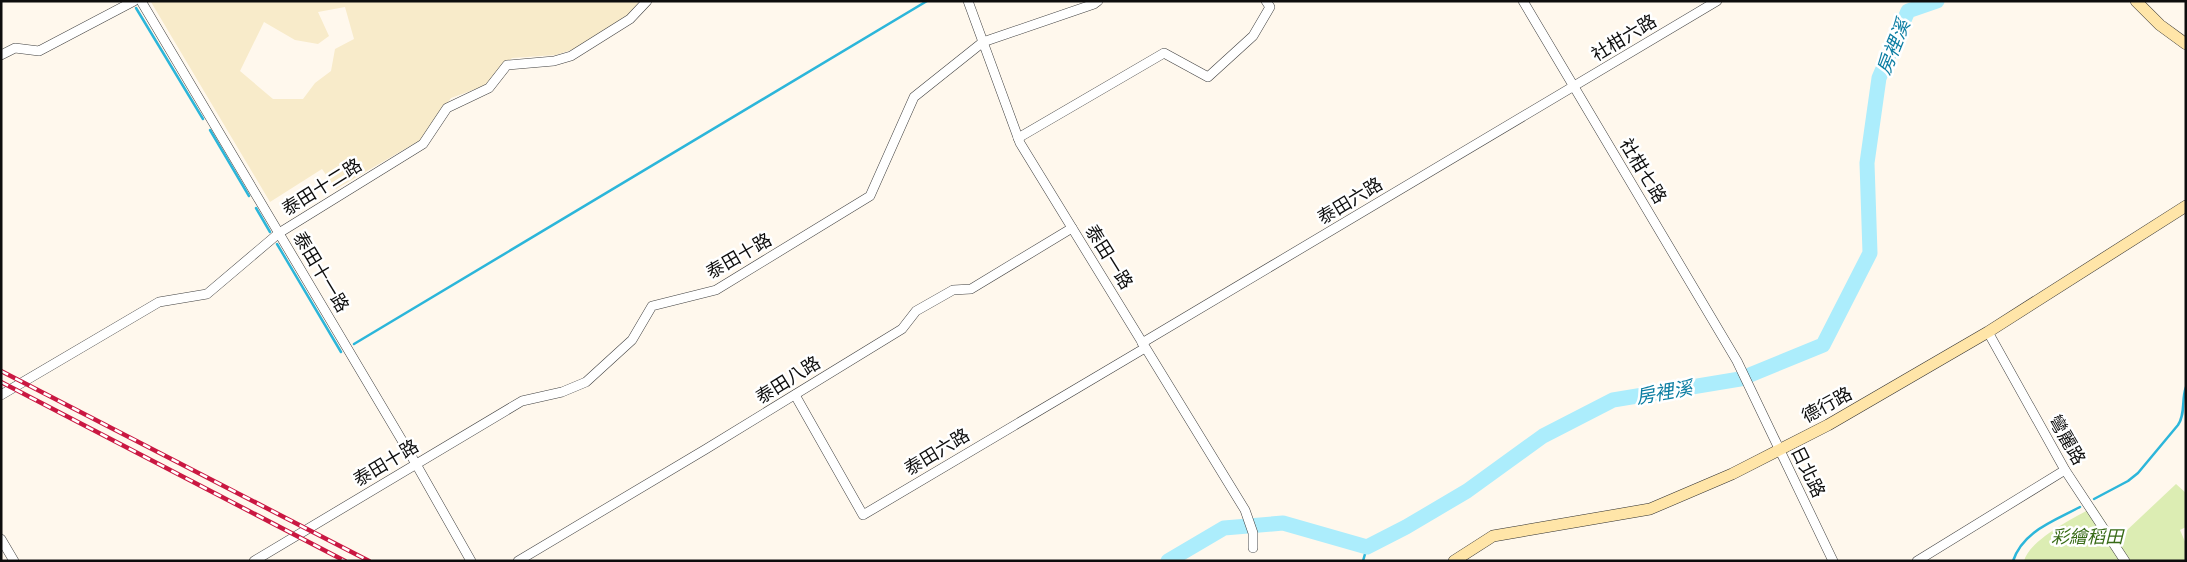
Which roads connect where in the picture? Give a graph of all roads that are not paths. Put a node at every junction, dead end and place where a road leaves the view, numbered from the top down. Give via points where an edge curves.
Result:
1 (134, 1) edge
2 (141, 1) edge
3 (647, 1) edge
4 (968, 1) edge
5 (1098, 1) edge
6 (1266, 1) edge
7 (1523, 1) edge
8 (1716, 1) edge
9 (2136, 1) edge
10 (983, 42) junction
11 (2186, 44) edge
12 (1, 55) edge
13 (1574, 87) junction
14 (1018, 138) junction
15 (2186, 206) edge
16 (1072, 228) junction
17 (279, 233) junction
18 (1988, 332) junction
19 (1144, 346) junction
20 (1, 395) edge
21 (795, 395) junction
22 (1753, 397) joint
23 (1780, 450) junction
24 (416, 464) junction
25 (2065, 470) junction
26 (1, 539) edge
27 (1253, 548) dead end
28 (14, 561) edge
29 (254, 561) edge
30 (471, 561) edge
31 (518, 561) edge
32 (1454, 561) edge
33 (1833, 561) edge
34 (1917, 561) edge
35 (2126, 561) edge

1 - 12 street via 39,50 15,48
2 - 17 street, 泰田十一路
3 - 17 street, 泰田十二路 via 630,19 571,56 554,61 507,65 489,88 447,108 423,144
4 - 10 street, 泰田一路
5 - 10 street, 泰田十路
6 - 14 street via 1270,7 1253,36 1208,77 1164,53
7 - 13 street, 社柑七路
8 - 13 street, 社柑六路
9 - 11 street via 2160,25
10 - 14 street, 泰田一路
10 - 24 street, 泰田十路 via 914,97 870,196 716,290 652,306 632,340 586,382 562,392 522,401
13 - 19 street, 泰田六路
13 - 22 street, 社柑七路 via 1735,357
14 - 16 street, 泰田一路
15 - 18 street, 德行路
16 - 19 street, 泰田一路
16 - 21 street, 泰田八路 via 971,289 953,290 916,310 902,329
17 - 20 street, 泰田十二路 via 207,294 159,302
17 - 24 street, 泰田十一路
18 - 23 street, 德行路
18 - 25 street, 彎麗路
19 - 21 street, 泰田六路 via 863,515
19 - 27 street, 泰田一路 via 1248,517 1254,533
21 - 31 street, 泰田八路
22 - 23 street, 日北路
23 - 32 street, 德行路 via 1650,508 1493,536
23 - 33 street, 日北路
24 - 29 street, 泰田十路
24 - 30 street, 泰田十一路
25 - 34 street
25 - 35 street, 彎麗路
26 - 28 street

